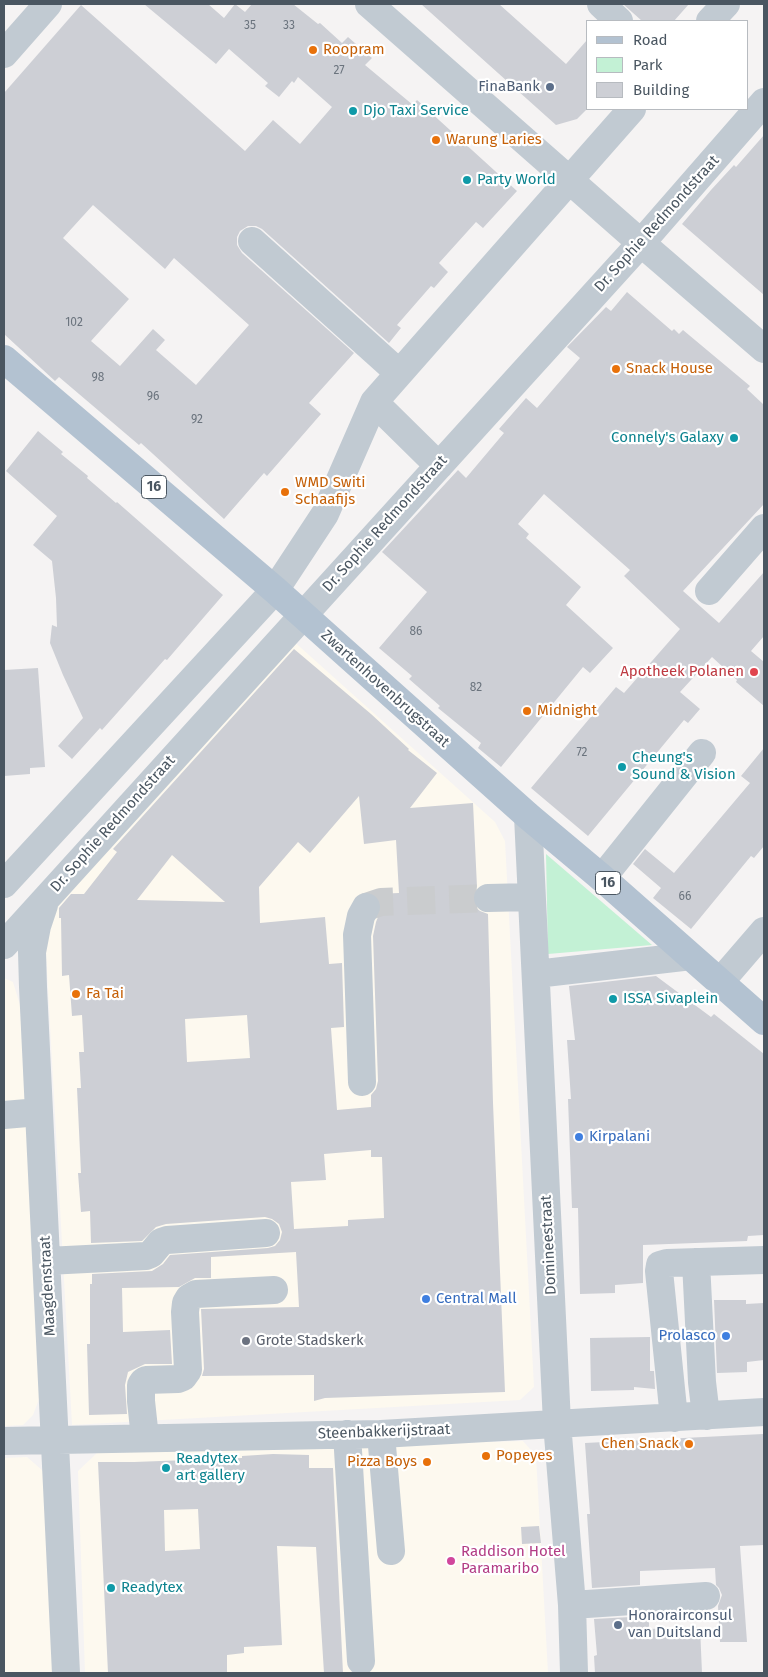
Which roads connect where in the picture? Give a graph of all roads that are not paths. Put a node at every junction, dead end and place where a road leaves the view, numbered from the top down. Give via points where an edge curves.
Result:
1 (48, 4) edge
2 (369, 4) edge
3 (601, 4) edge
4 (726, 4) edge
5 (618, 20) edge
6 (711, 20) edge
7 (4, 54) edge
8 (764, 102) edge
9 (631, 110) edge
10 (568, 179) junction
11 (252, 241) dead end
12 (641, 243) junction
13 (764, 349) edge
14 (4, 360) edge
15 (399, 373) junction
16 (374, 402) junction
17 (439, 466) junction
18 (764, 528) edge
19 (275, 590) junction
20 (709, 591) dead end
21 (303, 615) junction
22 (702, 753) dead end
23 (528, 816) junction
24 (602, 878) junction
25 (4, 884) edge
26 (532, 897) junction
27 (488, 898) tunnel mouth
28 (46, 900) junction
29 (366, 907) dead end
30 (764, 931) edge
31 (4, 944) edge
32 (4, 950) edge
33 (686, 953) junction
34 (536, 974) junction
35 (720, 982) junction
36 (33, 987) junction
37 (764, 1021) edge
38 (362, 1082) dead end
39 (39, 1112) junction
40 (4, 1115) edge
41 (266, 1232) dead end
42 (764, 1260) edge
43 (47, 1261) junction
44 (696, 1262) junction
45 (274, 1290) dead end
46 (764, 1412) edge
47 (706, 1416) junction
48 (674, 1418) junction
49 (557, 1424) junction
50 (347, 1434) junction
51 (381, 1434) junction
52 (145, 1438) junction
53 (56, 1440) junction
54 (4, 1441) edge
55 (391, 1551) dead end
56 (706, 1596) dead end
57 (572, 1605) junction
58 (361, 1661) dead end
59 (66, 1673) edge
60 (574, 1673) edge

1 - 7 street
2 - 10 street
3 - 5 street
4 - 6 street
8 - 12 street, Dr. Sophie Redmondstraat
9 - 10 street
10 - 12 street
10 - 15 street
11 - 15 street
12 - 13 street
12 - 17 street, Dr. Sophie Redmondstraat
14 - 19 main road, Zwartenhovenbrugstraat / 16
15 - 16 street
16 - 17 street
16 - 19 street via 326,514
17 - 21 street, Dr. Sophie Redmondstraat
18 - 20 street
19 - 21 main road, Zwartenhovenbrugstraat / 16
19 - 25 street
21 - 23 main road, Zwartenhovenbrugstraat / 16
21 - 28 street, Dr. Sophie Redmondstraat
22 - 24 street
23 - 24 main road, Zwartenhovenbrugstraat / 16
23 - 26 street, Domineestraat
24 - 33 main road, Zwartenhovenbrugstraat / 16
26 - 27 street
26 - 34 street, Domineestraat
28 - 31 street, Dr. Sophie Redmondstraat
28 - 36 street, Maagdenstraat via 32,952
29 - 38 street via 357,935
30 - 35 street
32 - 36 street
33 - 34 street via 683,957
33 - 35 main road, Zwartenhovenbrugstraat / 16
34 - 49 street, Domineestraat
35 - 37 main road, Zwartenhovenbrugstraat / 16
36 - 39 street, Maagdenstraat
39 - 40 street
39 - 43 street, Maagdenstraat
41 - 43 street via 166,1240 146,1256
42 - 44 street
43 - 53 street, Maagdenstraat
44 - 47 street
44 - 48 street via 667,1263 660,1265 658,1271
45 - 52 street via 196,1294 189,1298 185,1312 188,1370 178,1379 146,1380 141,1385
46 - 47 street, Steenbakkerijstraat
47 - 48 street, Steenbakkerijstraat
48 - 49 street, Steenbakkerijstraat
49 - 51 street, Steenbakkerijstraat
49 - 57 street, Domineestraat
50 - 51 street, Steenbakkerijstraat
50 - 52 street, Steenbakkerijstraat
50 - 58 street
51 - 55 street
52 - 53 street, Steenbakkerijstraat
53 - 54 street, Steenbakkerijstraat
53 - 59 street, Maagdenstraat
56 - 57 street
57 - 60 street, Domineestraat

